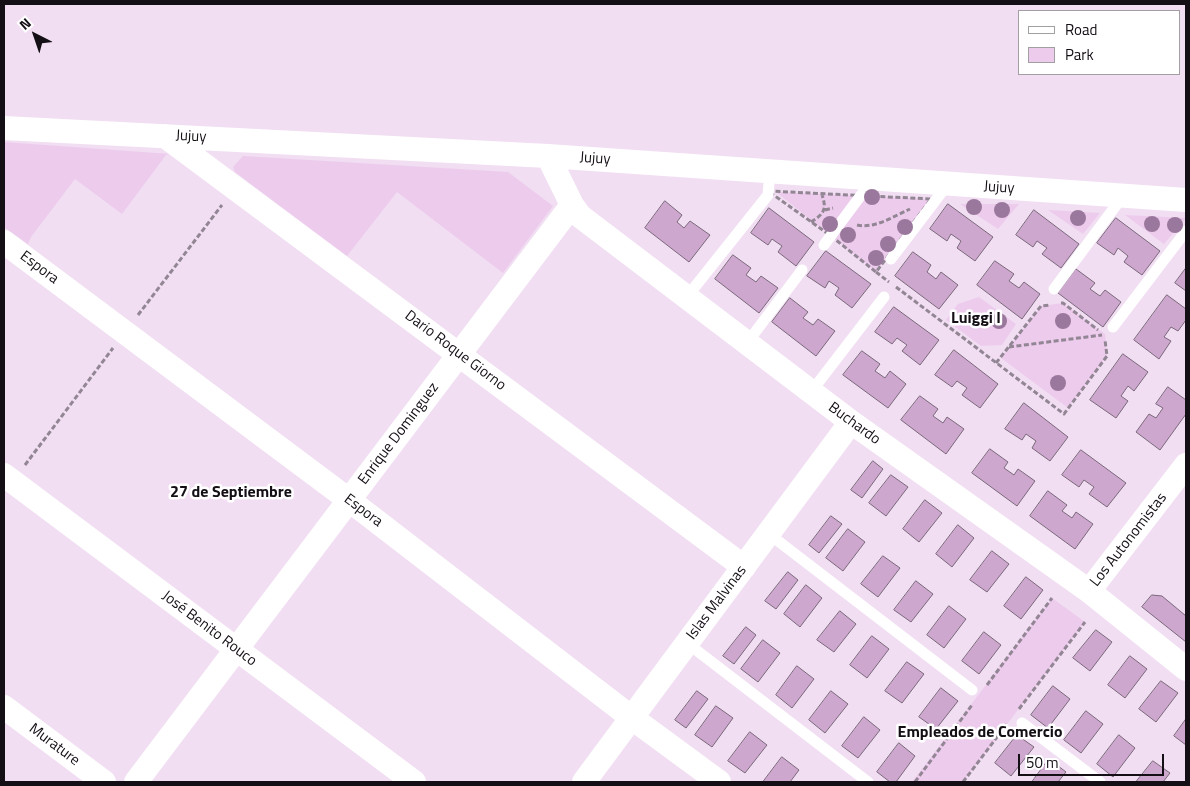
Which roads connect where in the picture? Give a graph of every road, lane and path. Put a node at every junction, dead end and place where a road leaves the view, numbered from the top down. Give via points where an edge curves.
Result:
1 (4, 128) edge
2 (165, 136) junction
3 (548, 156) junction
4 (770, 172) junction
5 (873, 179) junction
6 (939, 192) junction
7 (822, 194) dead end
8 (1123, 196) junction
9 (1186, 200) edge
10 (922, 203) dead end
11 (572, 205) junction
12 (913, 207) dead end
13 (825, 210) junction
14 (847, 214) junction
15 (811, 222) dead end
16 (1186, 231) edge
17 (4, 242) edge
18 (824, 244) dead end
19 (891, 259) dead end
20 (802, 270) dead end
21 (876, 272) dead end
22 (1054, 289) dead end
23 (686, 298) junction
24 (884, 298) dead end
25 (1109, 331) junction
26 (747, 343) junction
27 (1008, 348) junction
28 (460, 354) junction
29 (996, 363) junction
30 (811, 392) junction
31 (851, 422) junction
32 (1186, 465) edge
33 (4, 475) edge
34 (349, 500) junction
35 (769, 534) junction
36 (744, 567) junction
37 (1089, 591) junction
38 (1084, 622) dead end
39 (687, 643) junction
40 (236, 650) junction
41 (1186, 669) edge
42 (972, 690) dead end
43 (4, 707) edge
44 (632, 718) junction
45 (1018, 718) joint
46 (1009, 721) dead end
47 (104, 782) edge
48 (136, 782) edge
49 (414, 782) edge
50 (584, 782) edge
51 (720, 782) edge
52 (868, 782) edge
53 (963, 782) edge
54 (1100, 782) edge

1 - 2 street, Jujuy
2 - 3 street, Jujuy
2 - 28 street, Dario Roque Giorno
3 - 4 street, Jujuy
3 - 11 street, Buchardo
4 - 5 street, Jujuy
4 - 23 lane via 768,195
5 - 6 street, Jujuy
5 - 14 lane
6 - 8 street, Jujuy
6 - 10 path
6 - 19 lane
7 - 13 path
8 - 9 street, Jujuy
8 - 22 lane
11 - 23 street, Buchardo via 580,216
11 - 28 street, Enrique Dominguez
12 - 14 path via 870,226 856,225
13 - 14 path via 840,206
13 - 15 path
14 - 18 lane
16 - 25 lane
17 - 34 street, Espora
20 - 26 lane
21 - 29 path
23 - 26 street, Buchardo
24 - 30 lane
25 - 27 path
25 - 27 path via 1063,303 1041,306
25 - 29 path via 1107,356 1064,414
26 - 30 street, Buchardo
27 - 29 path
28 - 34 street, Enrique Dominguez
28 - 36 street, Dario Roque Giorno
30 - 31 street, Buchardo
31 - 35 street, Islas Malvinas
31 - 37 street, Buchardo
32 - 37 street, Los Autonomistas
33 - 40 street, José Benito Rouco
34 - 40 street, Enrique Dominguez
34 - 44 street, Espora
35 - 36 street, Islas Malvinas
35 - 42 lane
36 - 39 street, Islas Malvinas
37 - 41 street, Buchardo
38 - 45 path
39 - 44 street, Islas Malvinas
39 - 52 lane
40 - 48 street, Enrique Dominguez
40 - 49 street, José Benito Rouco
43 - 47 street, Murature
44 - 50 street, Islas Malvinas
44 - 51 street, Espora
45 - 54 lane
46 - 53 path

